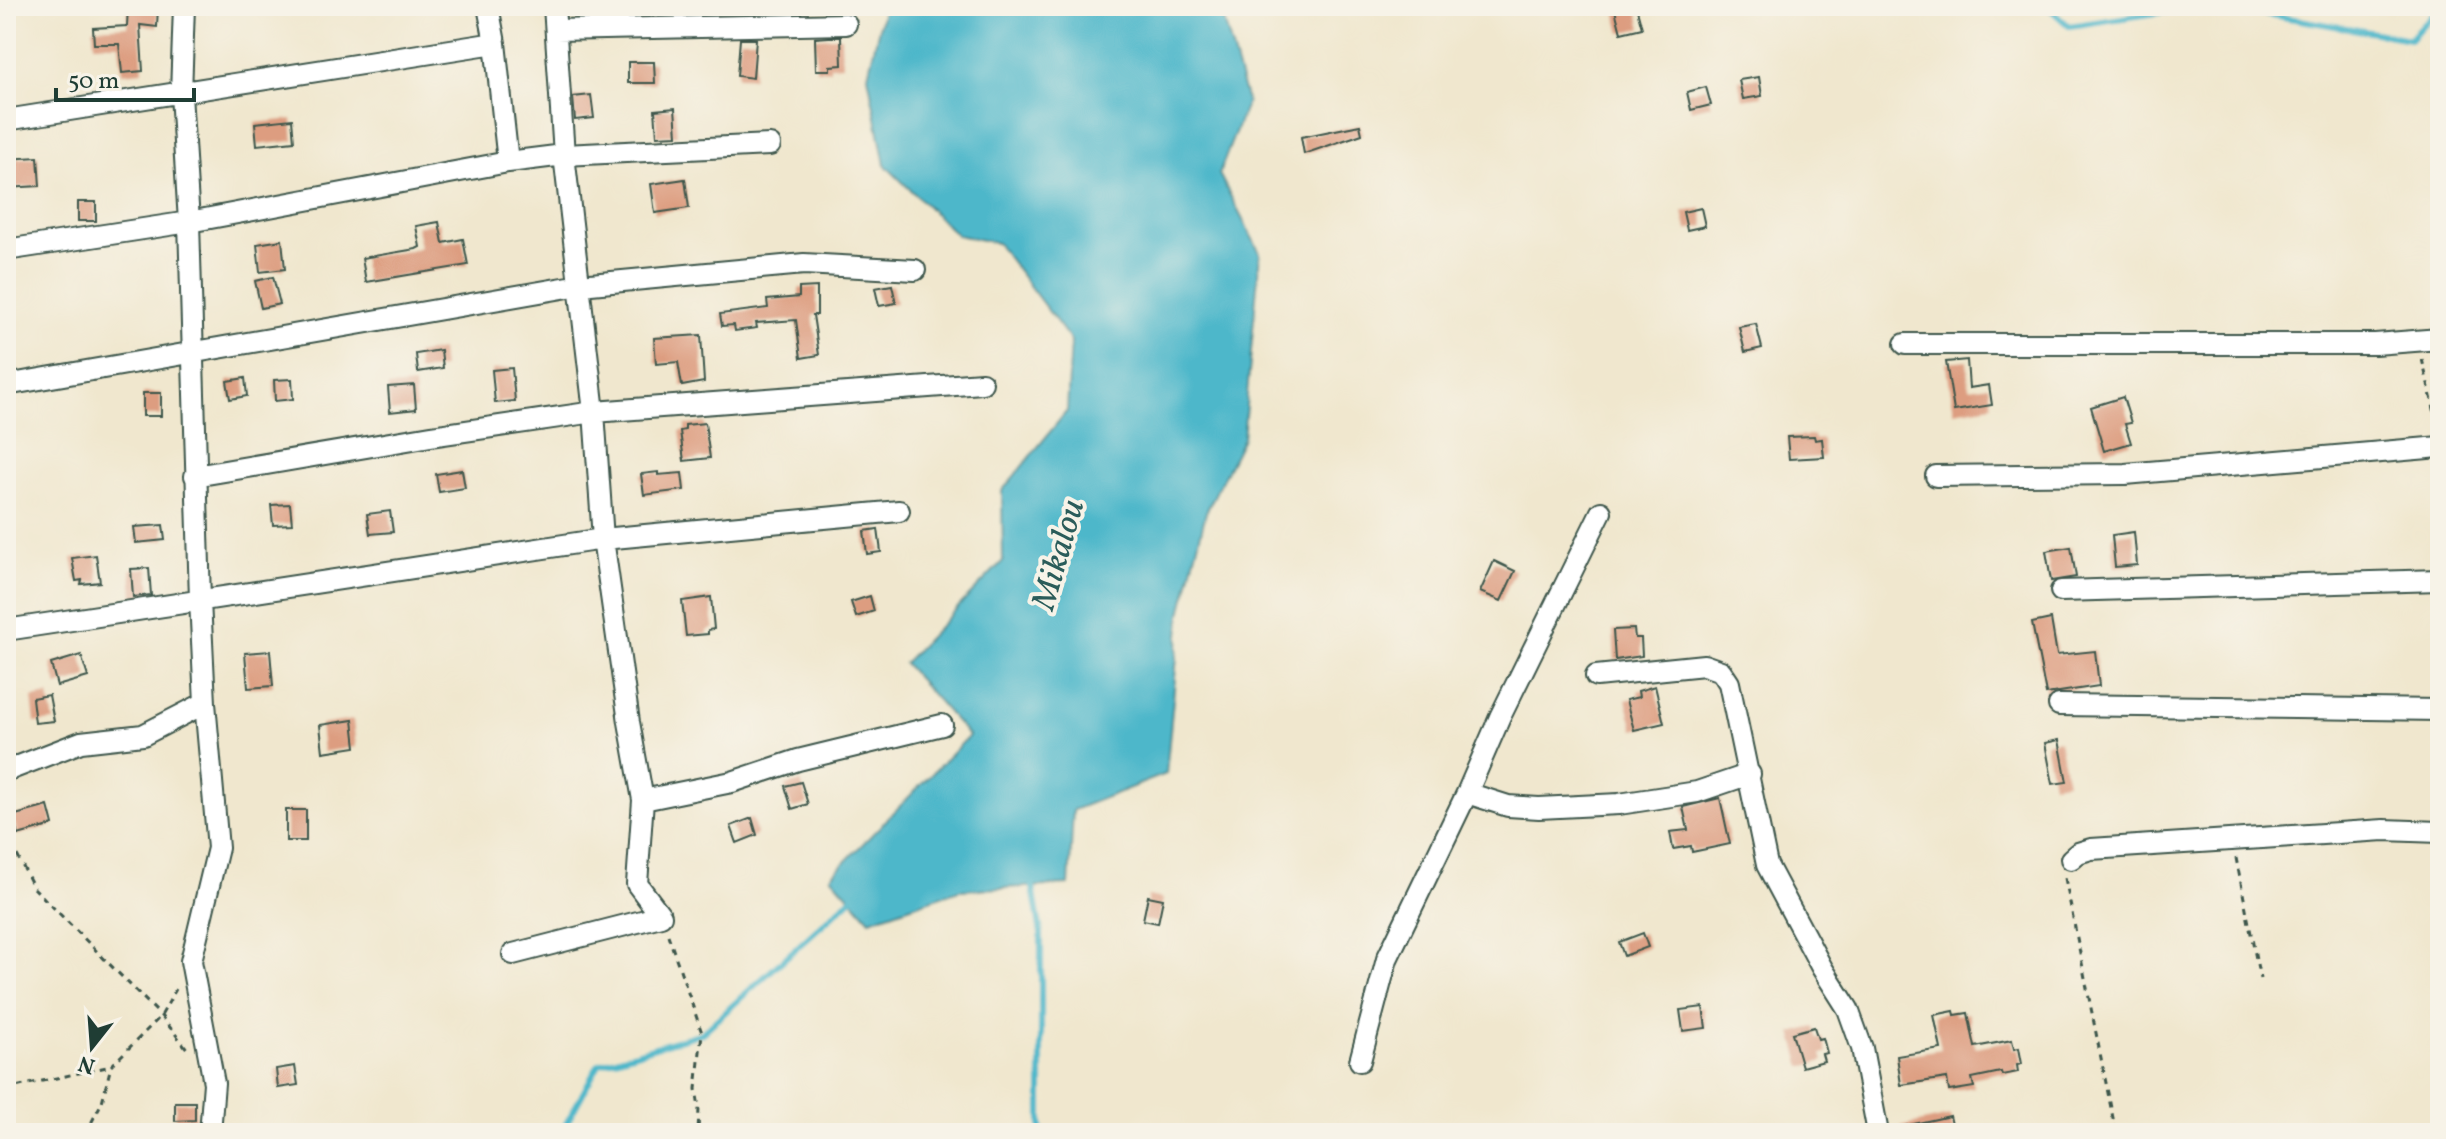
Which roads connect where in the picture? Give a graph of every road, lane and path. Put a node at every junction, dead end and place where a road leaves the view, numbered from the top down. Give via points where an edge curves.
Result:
1 (184, 6) edge
2 (488, 6) edge
3 (554, 6) edge
4 (846, 24) dead end
5 (556, 30) junction
6 (495, 43) junction
7 (181, 94) junction
8 (6, 120) edge
9 (770, 145) dead end
10 (564, 155) junction
11 (508, 162) junction
12 (189, 222) junction
13 (6, 250) edge
14 (915, 270) dead end
15 (580, 285) junction
16 (2440, 339) edge
17 (2417, 341) junction
18 (1905, 344) dead end
19 (193, 352) junction
20 (982, 383) dead end
21 (6, 385) edge
22 (594, 412) junction
23 (2440, 433) edge
24 (2440, 447) edge
25 (195, 476) junction
26 (1936, 476) dead end
27 (899, 511) dead end
28 (1601, 512) dead end
29 (603, 539) junction
30 (2440, 580) edge
31 (2061, 591) dead end
32 (200, 600) junction
33 (6, 630) edge
34 (1596, 676) dead end
35 (205, 703) junction
36 (2059, 705) dead end
37 (2440, 710) edge
38 (942, 725) dead end
39 (6, 771) edge
40 (1750, 774) junction
41 (1467, 793) junction
42 (643, 800) junction
43 (2440, 832) edge
44 (6, 834) edge
45 (2233, 841) junction
46 (2071, 859) joint
47 (661, 916) junction
48 (513, 954) dead end
49 (2260, 979) dead end
50 (176, 989) dead end
51 (161, 1016) junction
52 (188, 1050) dead end
53 (1360, 1061) dead end
54 (111, 1066) junction
55 (6, 1089) edge
56 (86, 1133) edge
57 (210, 1133) edge
58 (698, 1133) edge
59 (1878, 1133) edge
60 (2116, 1133) edge

1 - 7 street
2 - 6 street
3 - 5 street
4 - 5 street
5 - 10 street
6 - 7 street
6 - 11 street
7 - 8 street
7 - 12 street
9 - 10 street
10 - 11 street
10 - 15 street
11 - 12 street
12 - 13 street
12 - 19 street
14 - 15 street via 804,264
15 - 19 street
15 - 22 street
16 - 17 street
17 - 18 street
17 - 23 path
19 - 21 street
19 - 25 street
20 - 22 street
22 - 25 street
22 - 29 street
24 - 26 street via 2125,474
25 - 32 street
27 - 29 street
28 - 41 street
29 - 32 street
29 - 42 street
30 - 31 street
32 - 33 street
32 - 35 street
34 - 40 street via 1704,665 1721,671 1733,694
35 - 39 street via 143,735 81,742
35 - 57 street via 218,848 191,961 214,1083
36 - 37 street
38 - 42 street via 732,782
40 - 41 street via 1697,792 1619,804 1508,806
40 - 59 street via 1767,865 1848,1009 1862,1048
41 - 53 street via 1387,959
42 - 47 street via 637,884
43 - 45 street via 2384,830
44 - 51 path via 34,888
45 - 46 street via 2091,849
45 - 49 path
46 - 60 path via 2064,881
47 - 48 street
47 - 58 path via 702,1033
50 - 51 path
51 - 52 path
51 - 54 path
54 - 55 path
54 - 56 path via 102,1102

